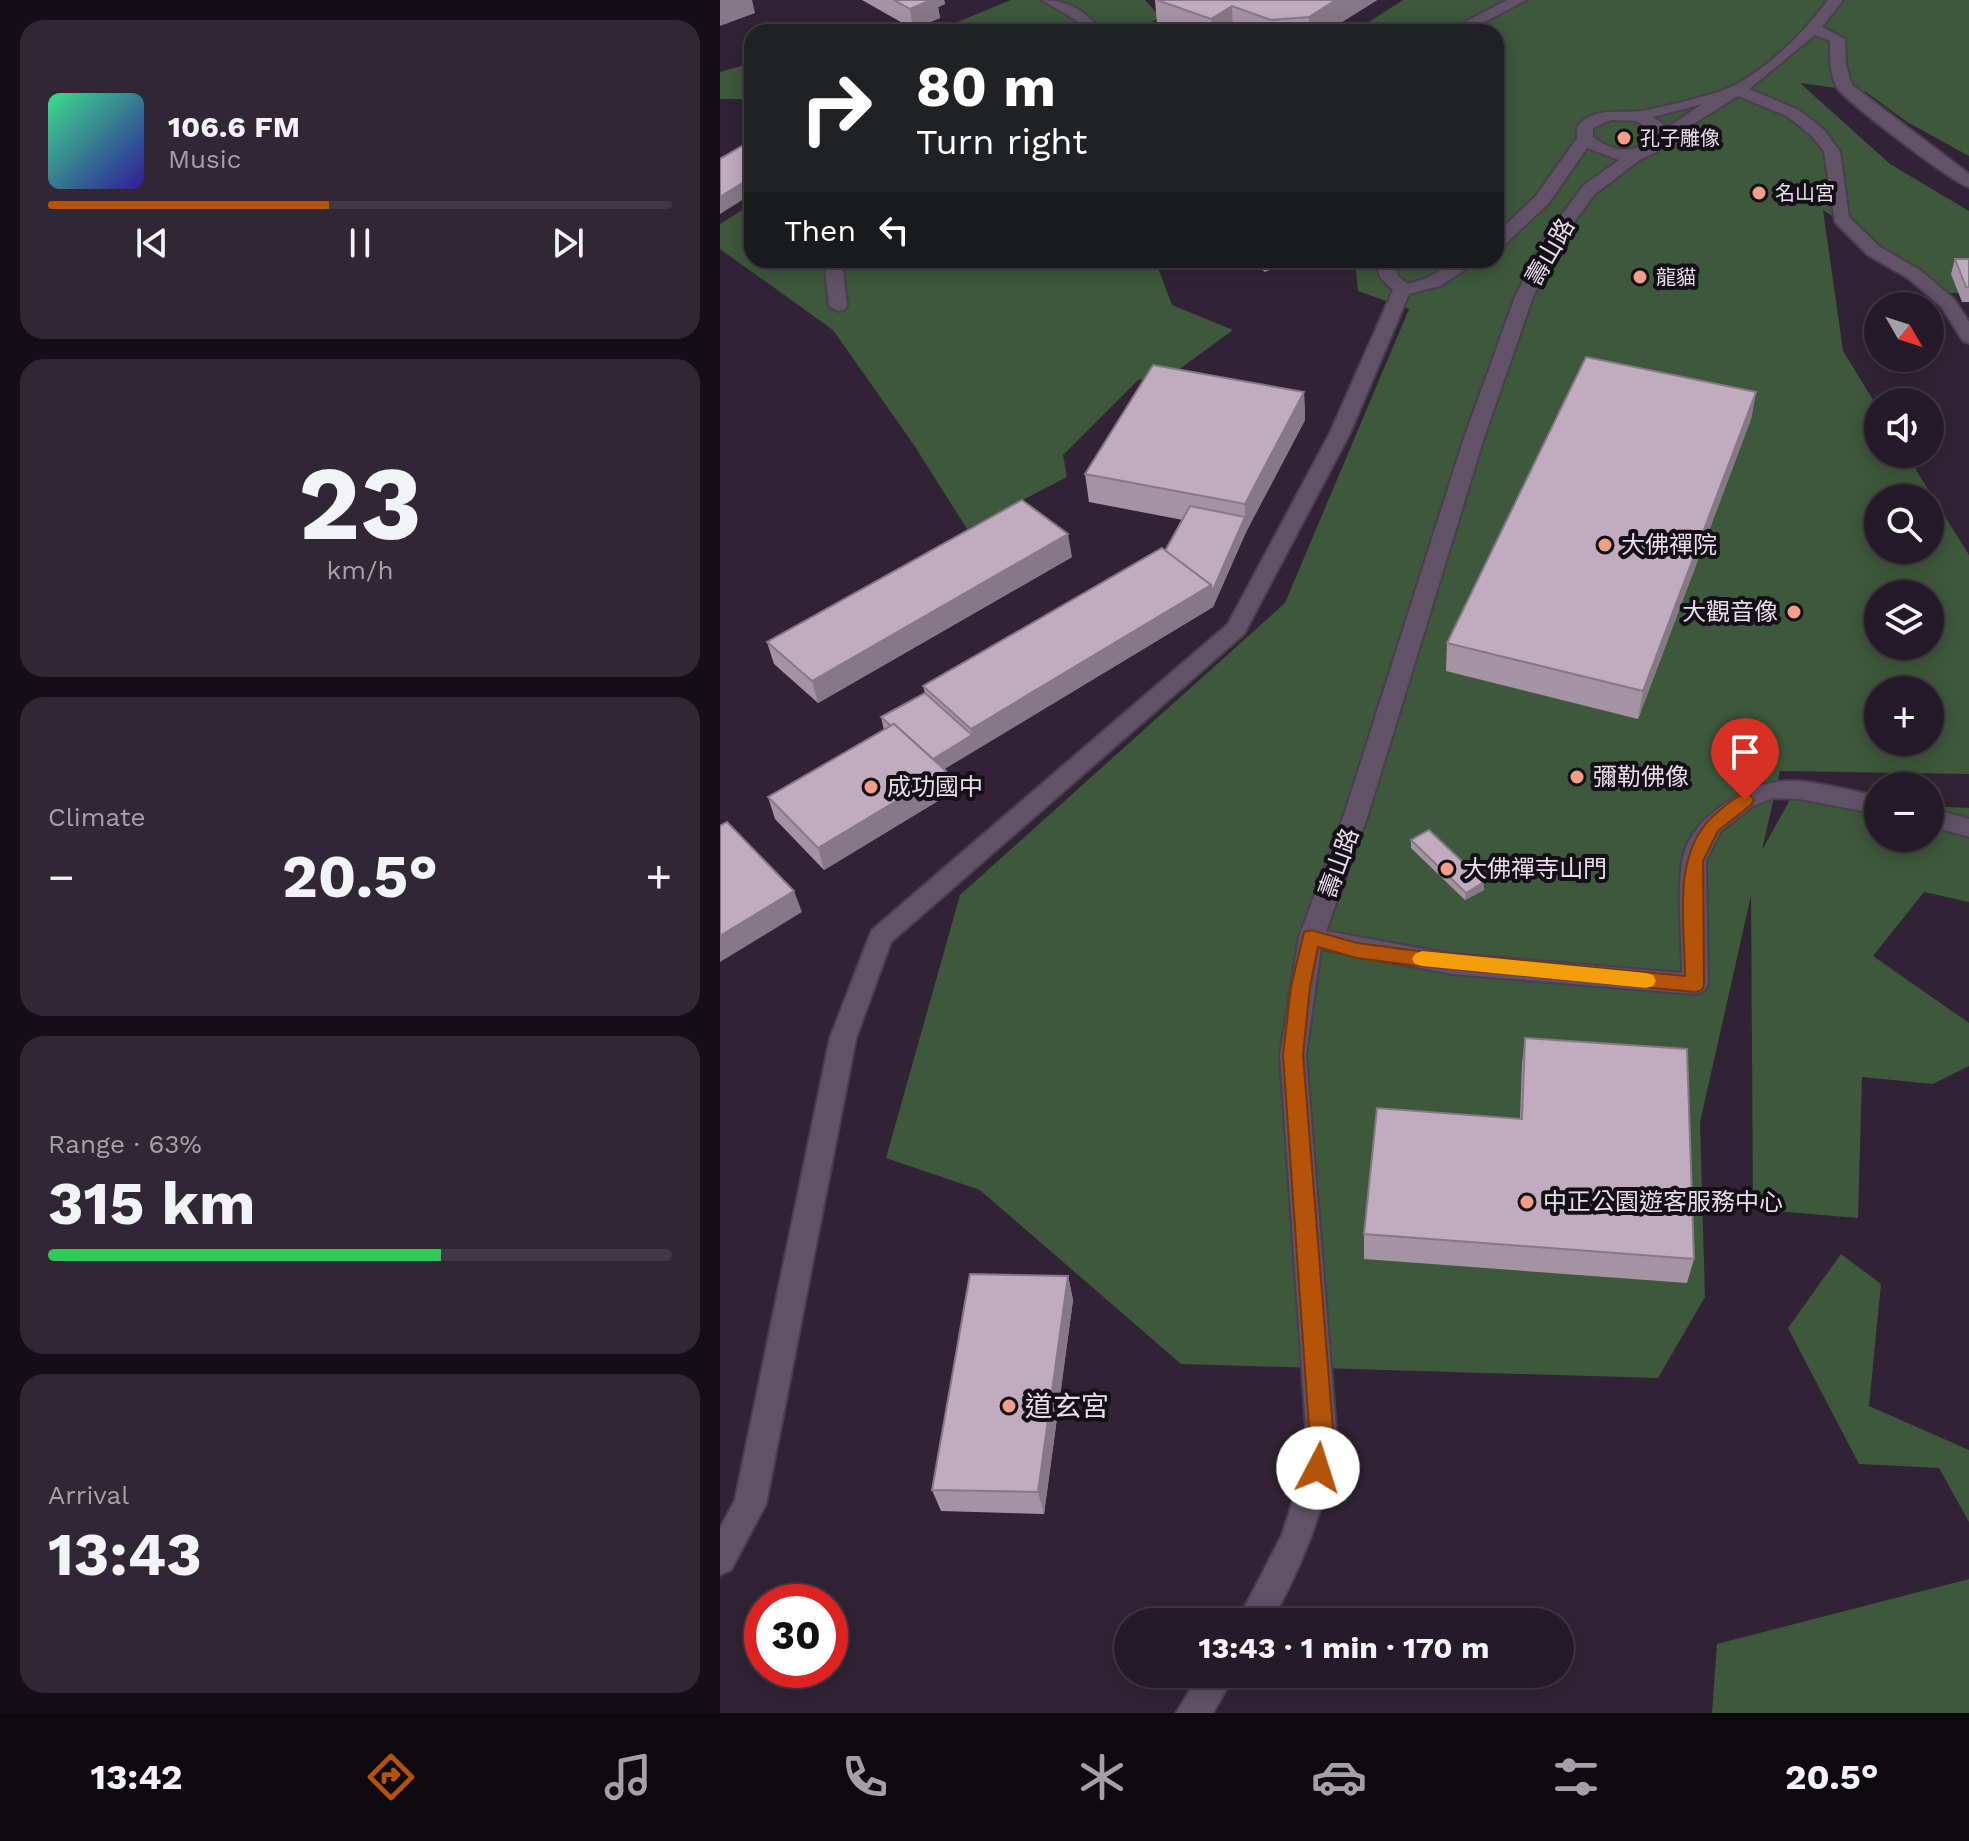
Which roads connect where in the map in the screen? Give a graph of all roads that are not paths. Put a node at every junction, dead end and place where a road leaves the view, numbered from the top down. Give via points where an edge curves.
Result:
1 (1049, 0) edge
2 (1519, 0) edge
3 (1836, 0) edge
4 (1087, 24) edge
5 (1470, 24) edge
6 (1813, 28) junction
7 (1738, 90) junction
8 (1640, 116) junction
9 (1585, 138) junction
10 (1663, 140) junction
11 (1637, 154) junction
12 (1969, 182) edge
13 (1504, 236) edge
14 (834, 268) edge
15 (1386, 268) edge
16 (1457, 268) edge
17 (1403, 288) junction
18 (838, 306) dead end
19 (1969, 337) edge
20 (1864, 802) edge
21 (1944, 821) edge
22 (1969, 828) edge
23 (1311, 937) junction
24 (720, 1559) edge
25 (1261, 1608) edge
26 (1210, 1688) edge
27 (1193, 1713) edge

1 - 4 street
2 - 5 street
3 - 6 street, 壽山路
6 - 7 street, 壽山路
6 - 12 street via 1837,39 1845,87
7 - 8 street
7 - 10 street, 壽山路 via 1678,125
7 - 19 street via 1793,113 1818,133 1832,152 1841,218 1874,251 1914,274 1948,303
8 - 9 street, 壽山路 via 1599,117 1585,127
8 - 10 street via 1661,129
9 - 11 street via 1607,152
9 - 13 street, 壽山路 via 1542,200
10 - 11 street, 壽山路
11 - 23 street, 壽山路 via 1589,190 1552,240 1524,297 1474,438 1356,815
14 - 18 street
15 - 17 street via 1387,278
16 - 17 street via 1425,286
17 - 24 street via 1340,433 1236,629 881,937 843,1038 750,1504
20 - 23 street via 1771,789 1745,800 1712,826 1694,861 1695,984 1410,958
21 - 22 street
23 - 25 street, 壽山路 via 1293,1055 1322,1442 1313,1493 1296,1542
26 - 27 street

